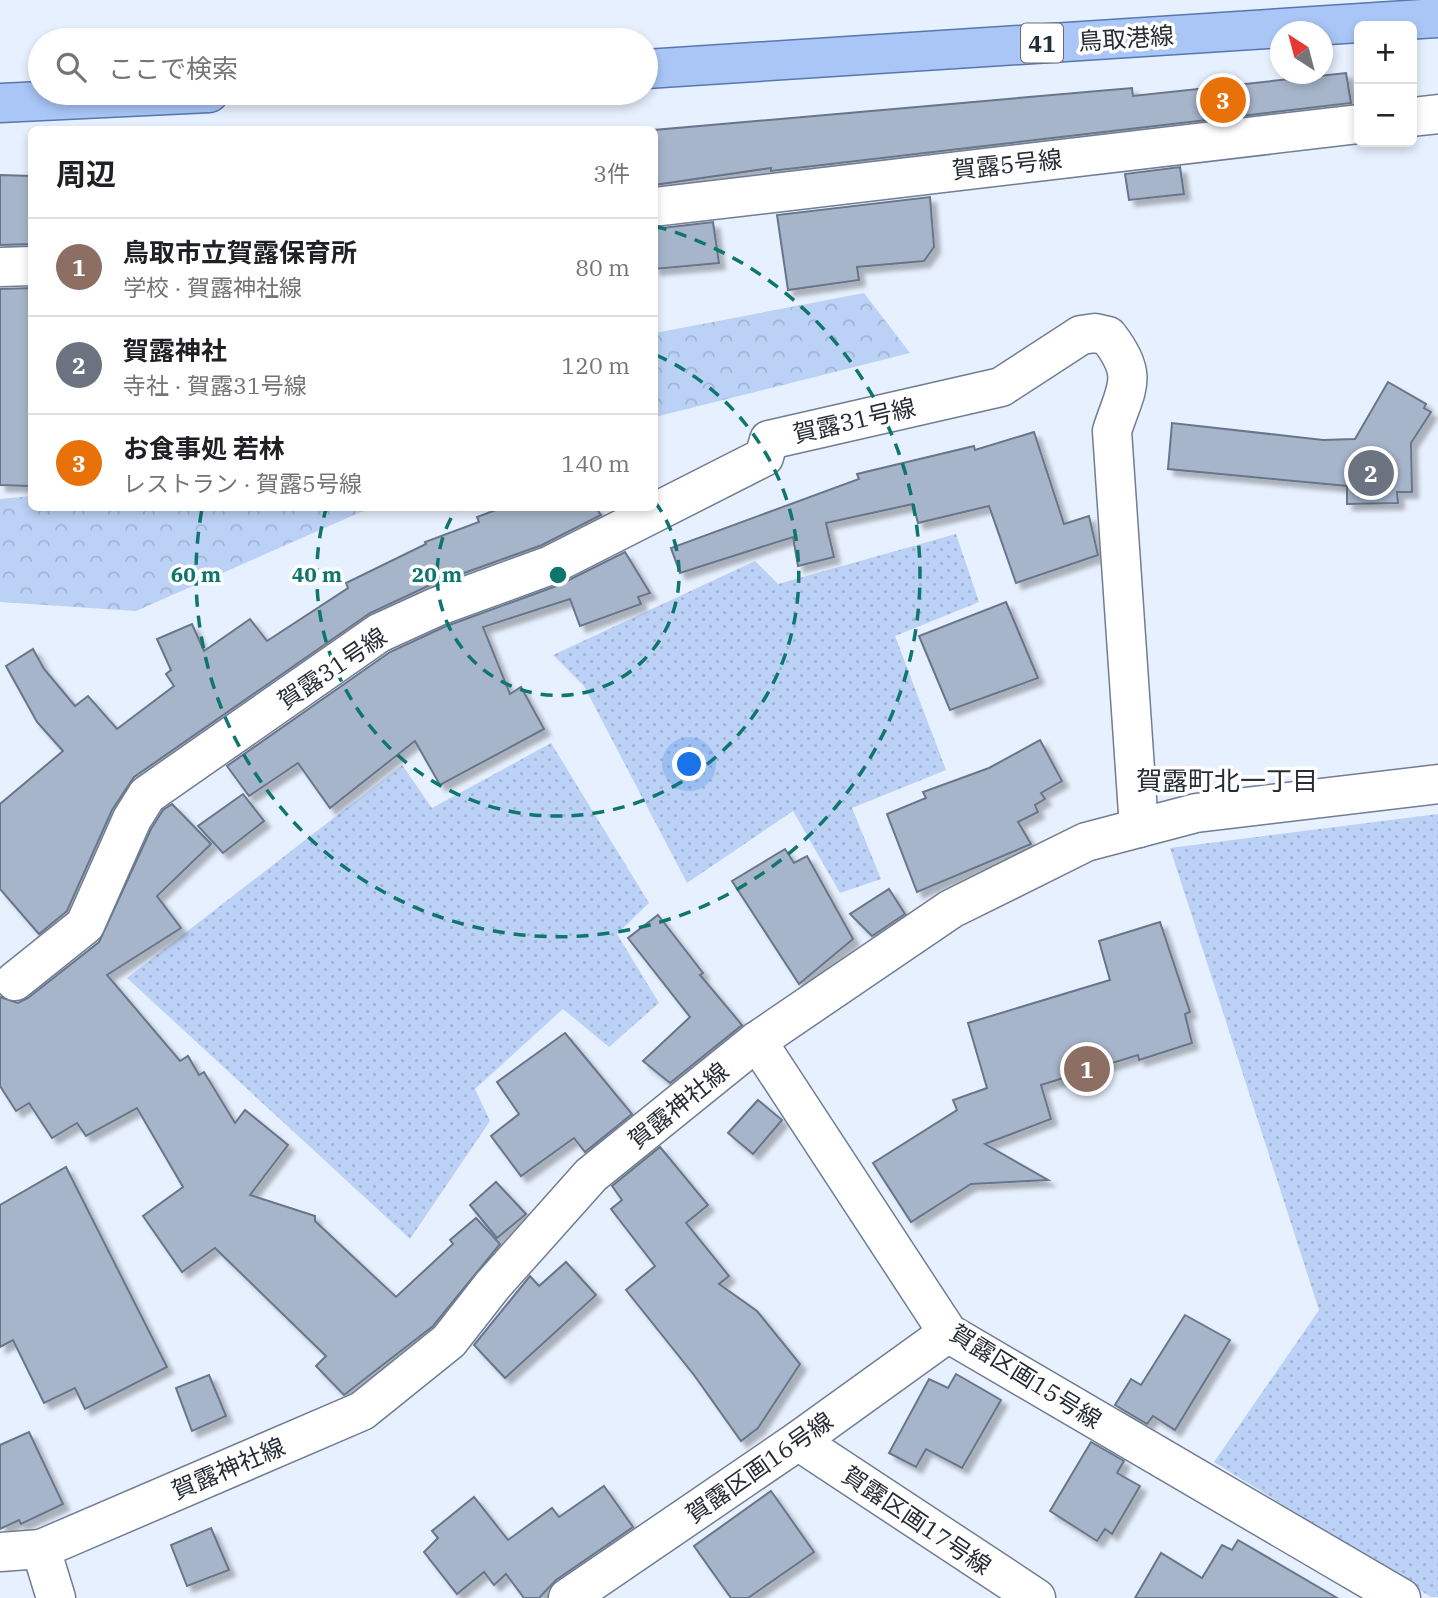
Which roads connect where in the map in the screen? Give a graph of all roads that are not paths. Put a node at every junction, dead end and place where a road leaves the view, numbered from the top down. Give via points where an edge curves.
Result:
1 (1438, 18) edge
2 (658, 68) edge
3 (28, 102) edge
4 (0, 103) edge
5 (1438, 114) edge
6 (1417, 116) edge
7 (1354, 125) edge
8 (658, 207) edge
9 (28, 266) edge
10 (0, 267) edge
11 (658, 511) edge
12 (658, 511) edge
13 (1438, 784) edge
14 (1139, 828) junction
15 (15, 981) dead end
16 (757, 1041) junction
17 (948, 1334) junction
18 (798, 1441) junction
19 (41, 1549) junction
20 (0, 1552) edge
21 (1030, 1597) edge
22 (56, 1598) edge
23 (568, 1598) edge
24 (1401, 1598) edge

1 - 2 main road, 鳥取港線 / 41
3 - 4 main road
5 - 6 street
7 - 8 street, 賀露5号線
9 - 10 street
11 - 14 street, 賀露31号線 via 764,457 769,440 1001,387 1082,335 1108,337 1128,369 1128,386 1112,431
12 - 15 street, 賀露31号線 via 551,565 379,633 147,796 132,819 85,925
13 - 14 street, 賀露神社線 via 1196,813
14 - 16 street, 賀露神社線 via 1086,842 951,909
16 - 17 street, 賀露区画15号線
16 - 19 street, 賀露神社線 via 591,1175 449,1341 362,1411
17 - 18 street, 賀露区画16号線
17 - 24 street, 賀露区画15号線
18 - 21 street, 賀露区画17号線
18 - 23 street, 賀露区画16号線
19 - 20 street, 賀露神社線
19 - 22 street

